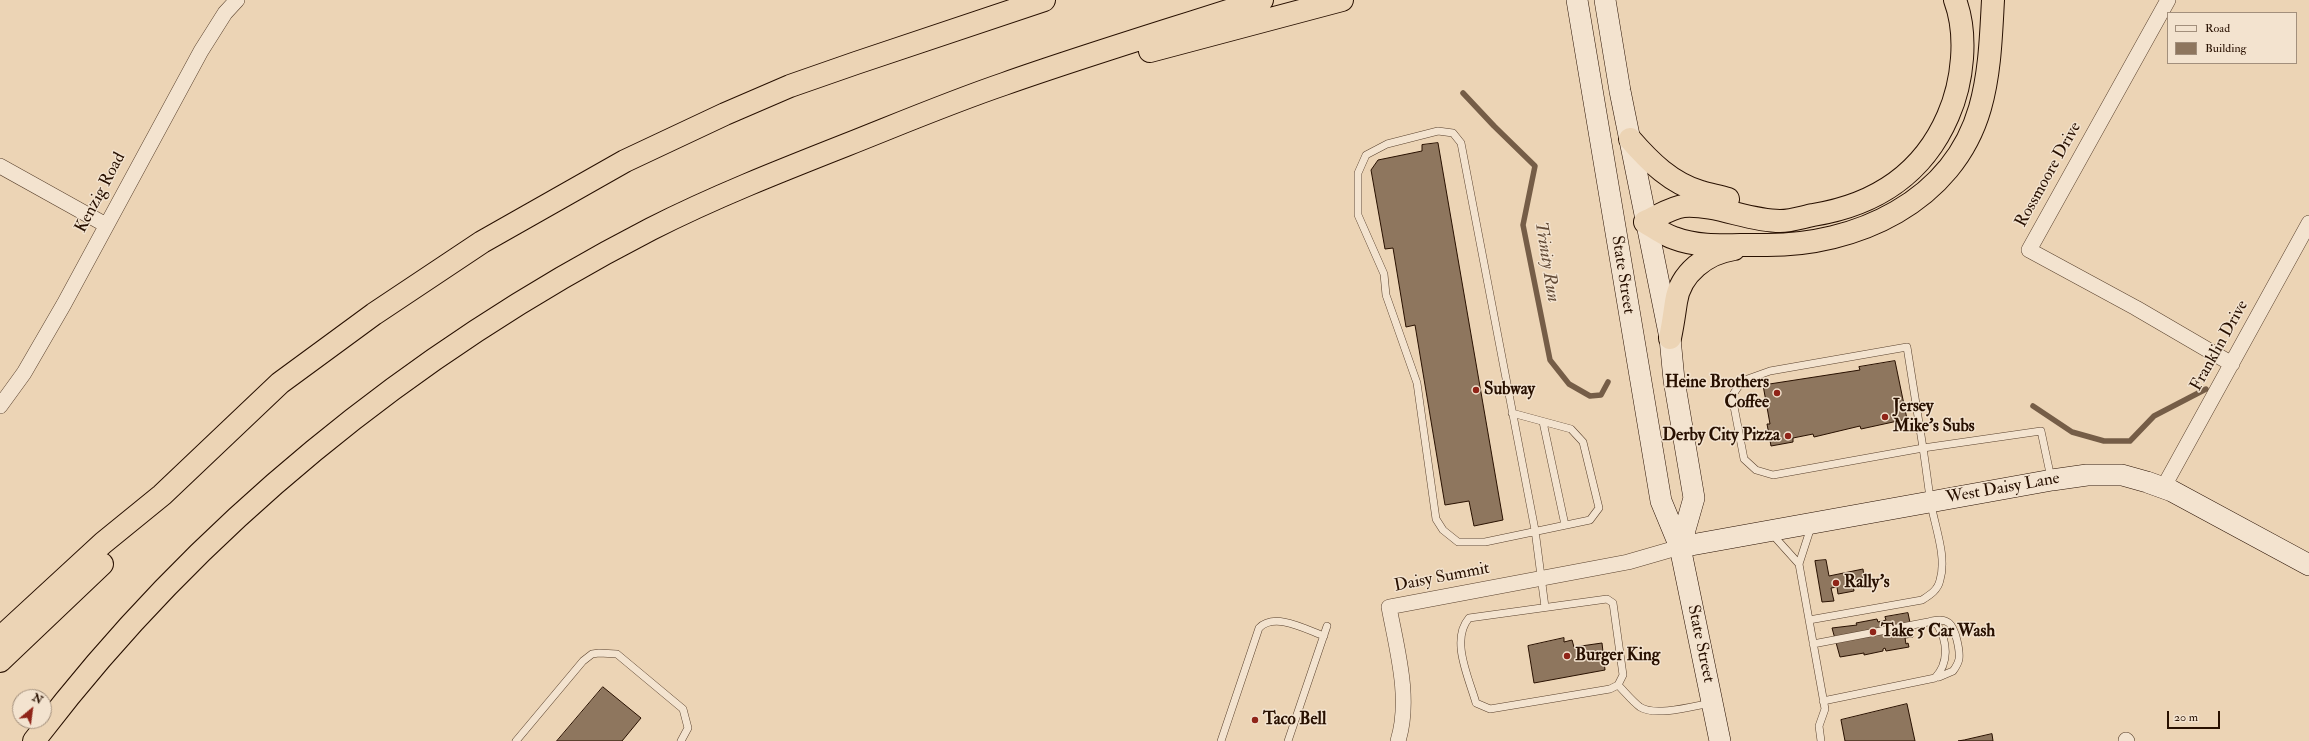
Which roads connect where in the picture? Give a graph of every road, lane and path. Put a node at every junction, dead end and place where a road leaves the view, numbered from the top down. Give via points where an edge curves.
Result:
1 (237, 0) edge
2 (1044, 0) edge
3 (1262, 0) edge
4 (1342, 0) edge
5 (1576, 0) edge
6 (1605, 0) edge
7 (1955, 0) edge
8 (1994, 0) edge
9 (2168, 0) edge
10 (950, 104) junction
11 (1630, 139) junction
12 (0, 166) edge
13 (1808, 216) junction
14 (1645, 222) junction
15 (2309, 223) edge
16 (106, 225) junction
17 (1615, 228) junction
18 (1775, 245) junction
19 (1670, 338) junction
20 (2232, 364) junction
21 (0, 406) edge
22 (1512, 413) junction
23 (1544, 422) junction
24 (1924, 448) junction
25 (2052, 480) junction
26 (2163, 488) junction
27 (162, 495) junction
28 (1930, 502) junction
29 (1565, 524) junction
30 (1812, 524) junction
31 (1535, 530) junction
32 (1769, 531) junction
33 (1680, 547) junction
34 (1799, 564) junction
35 (2309, 565) edge
36 (1542, 578) junction
37 (1545, 607) junction
38 (1808, 620) junction
39 (1928, 622) junction
40 (1328, 626) dead end
41 (1324, 636) junction
42 (0, 638) edge
43 (1813, 644) junction
44 (0, 661) edge
45 (1935, 678) junction
46 (1618, 684) junction
47 (1824, 701) junction
48 (1712, 703) junction
49 (34, 741) edge
50 (516, 741) edge
51 (681, 741) edge
52 (1221, 741) edge
53 (1288, 741) edge
54 (1398, 741) edge
55 (1720, 741) edge
56 (1821, 741) edge

1 - 16 street, Kenzig Road via 201,50
2 - 27 highway via 790,86 625,161 540,207 427,277 280,383
3 - 10 highway via 1003,84
4 - 10 highway
5 - 17 main road, State Street
6 - 11 main road, State Street
7 - 13 highway via 1962,36 1961,69 1955,101 1941,132 1922,160 1896,183 1869,200 1838,211
8 - 18 highway via 1988,75 1980,109 1966,141 1948,169 1926,193 1899,212 1870,226 1815,241
9 - 20 street, Rossmoore Drive via 2029,250
10 - 49 highway via 769,175 652,228 536,294 429,364 377,401 289,472 230,524 135,620
11 - 13 highway via 1652,164 1682,185 1750,205
11 - 14 main road, State Street
12 - 16 street
13 - 14 highway via 1781,221 1703,207 1683,206
14 - 17 main road
14 - 18 highway via 1674,238 1695,244
14 - 19 main road, State Street
15 - 20 street, Franklin Drive
16 - 21 street, Kenzig Road via 24,373
17 - 33 main road, State Street via 1661,501
18 - 19 highway via 1724,250 1700,262 1682,284 1676,301 1676,316
19 - 33 main road, State Street via 1674,380 1694,498
20 - 26 street, Franklin Drive
22 - 23 lane
22 - 31 lane
22 - 31 lane via 1461,143 1453,133 1438,131 1386,144 1366,155 1358,173 1358,215 1384,274 1386,295 1417,383 1436,519 1443,530 1458,542 1485,542
23 - 29 lane
23 - 29 lane via 1570,429 1583,442 1599,508 1590,520
24 - 24 lane via 1907,347 1758,374 1742,381 1732,396 1744,459 1756,470 1773,475
24 - 25 lane via 2041,431
24 - 28 lane
25 - 26 main road, West Daisy Lane via 2087,475 2122,475
25 - 28 main road, West Daisy Lane
26 - 35 main road, West Daisy Lane
27 - 42 highway via 103,543
27 - 44 highway via 120,546
28 - 30 main road, West Daisy Lane
28 - 38 lane via 1941,562 1941,579 1934,591 1922,600
29 - 31 lane
30 - 32 main road, West Daisy Lane
30 - 34 lane via 1803,545
31 - 36 lane
32 - 33 main road, West Daisy Lane
32 - 34 lane
33 - 36 street via 1628,562
33 - 48 main road, State Street
34 - 38 lane
36 - 37 lane
36 - 54 street, Daisy Summit via 1388,607 1403,701 1402,728
37 - 46 lane via 1607,599 1613,603 1624,675
37 - 46 lane via 1468,618 1462,626 1460,645 1476,702 1490,709 1610,689
38 - 43 lane
39 - 43 lane
39 - 45 lane via 1937,624 1942,632 1946,651 1945,664
39 - 45 lane via 1941,620 1950,624 1954,630 1959,658 1953,671
40 - 41 lane
41 - 52 lane via 1275,620 1265,622 1259,628
41 - 53 lane
43 - 47 lane
45 - 47 lane
46 - 48 lane via 1642,708 1676,710
47 - 56 lane via 1825,712 1819,726
48 - 55 main road, State Street
50 - 51 lane via 583,661 592,654 607,652 620,656 683,709 688,728

